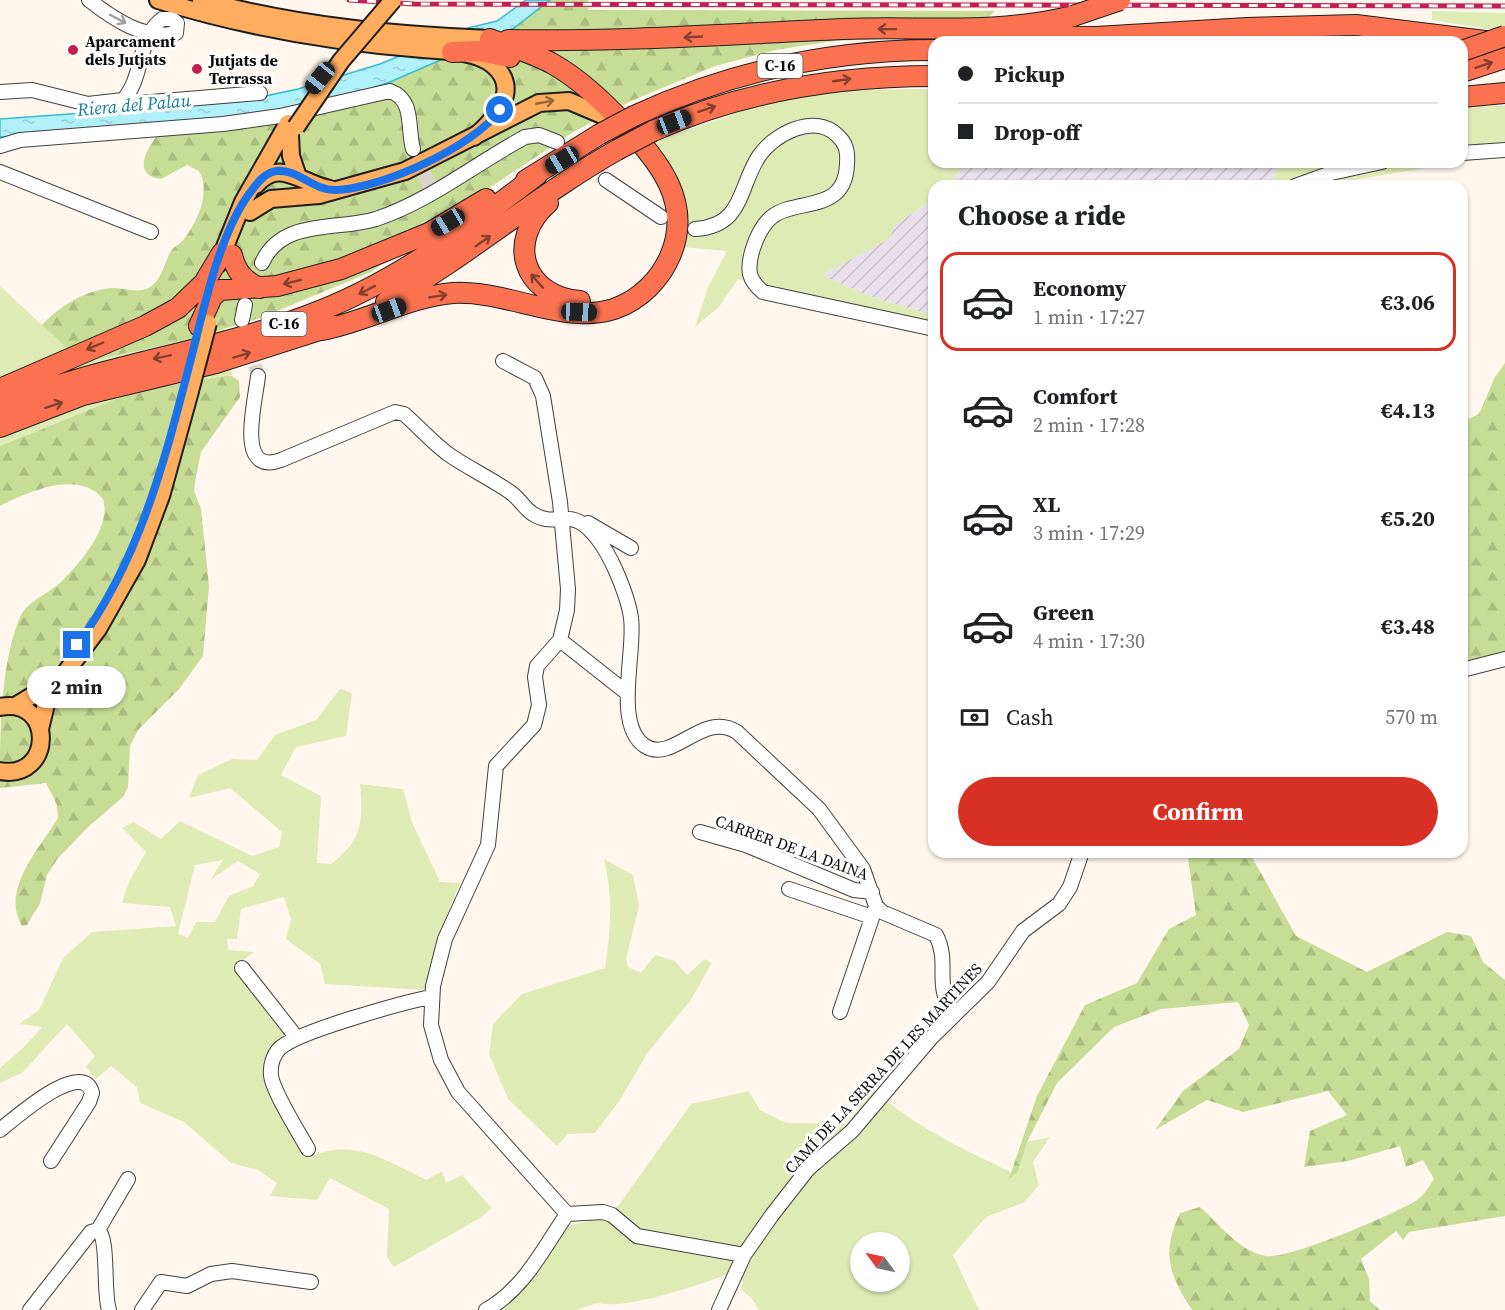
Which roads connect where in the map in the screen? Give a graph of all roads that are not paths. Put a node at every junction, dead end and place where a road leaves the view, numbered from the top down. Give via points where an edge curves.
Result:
1 (89, 0) edge
2 (158, 0) edge
3 (201, 0) edge
4 (386, 0) edge
5 (393, 0) edge
6 (1120, 0) edge
7 (946, 30) junction
8 (1407, 32) junction
9 (1020, 36) edge
10 (1086, 36) edge
11 (1307, 36) edge
12 (1440, 36) edge
13 (1505, 36) edge
14 (490, 39) joint
15 (1468, 39) edge
16 (1505, 44) edge
17 (449, 45) junction
18 (1468, 49) edge
19 (928, 50) edge
20 (538, 53) junction
21 (1505, 58) edge
22 (1468, 70) edge
23 (928, 76) edge
24 (0, 92) edge
25 (260, 93) dead end
26 (1505, 93) edge
27 (1468, 96) edge
28 (123, 100) junction
29 (601, 124) junction
30 (291, 128) junction
31 (474, 136) junction
32 (557, 142) tunnel mouth
33 (0, 146) edge
34 (274, 146) junction
35 (413, 149) tunnel mouth
36 (617, 150) junction
37 (1505, 150) edge
38 (1468, 153) edge
39 (1354, 168) edge
40 (0, 172) edge
41 (268, 174) junction
42 (537, 175) junction
43 (298, 177) junction
44 (606, 180) tunnel mouth
45 (1311, 180) edge
46 (335, 190) junction
47 (289, 196) junction
48 (246, 207) junction
49 (661, 217) dead end
50 (695, 230) dead end
51 (152, 232) dead end
52 (227, 254) junction
53 (262, 263) dead end
54 (261, 288) junction
55 (220, 290) junction
56 (245, 305) dead end
57 (242, 320) dead end
58 (204, 324) junction
59 (928, 327) edge
60 (322, 330) junction
61 (503, 360) dead end
62 (258, 376) tunnel mouth
63 (0, 389) edge
64 (186, 392) junction
65 (0, 406) edge
66 (0, 427) edge
67 (568, 520) junction
68 (631, 548) dead end
69 (560, 640) junction
70 (1505, 659) edge
71 (1468, 668) edge
72 (627, 693) junction
73 (7, 706) edge
74 (40, 729) junction
75 (0, 771) edge
76 (700, 832) dead end
77 (1080, 858) edge
78 (789, 889) dead end
79 (873, 905) junction
80 (242, 968) dead end
81 (431, 997) junction
82 (840, 1012) dead end
83 (955, 1014) junction
84 (297, 1038) junction
85 (0, 1130) edge
86 (308, 1149) dead end
87 (51, 1161) dead end
88 (129, 1179) dead end
89 (567, 1214) junction
90 (98, 1230) junction
91 (744, 1255) junction
92 (312, 1282) dead end
93 (726, 1306) edge
94 (30, 1310) edge
95 (109, 1310) edge
96 (142, 1310) edge
97 (486, 1310) edge

1 -> 28 street via 148,34 132,87
2 - 17 main road via 290,34 417,49
3 - 17 main road via 269,17
4 - 30 main road via 308,92
5 - 30 main road, bridge
6 - 7 highway, bridge via 1073,16 1002,28
7 - 9 highway
7 -> 20 highway via 845,29 620,40
8 - 10 highway via 1356,25
8 - 11 highway
8 - 12 highway
13 - 18 highway, bridge
14 - 17 main road
14 - 20 highway
15 - 16 highway
17 - 20 highway via 495,53
17 - 31 main road via 488,61 504,80 500,110
19 - 29 highway, C-16, bridge via 853,54 773,67 689,91 634,116
20 - 29 highway
60 -> 20 highway via 453,293 488,294 567,311 601,312 633,300 657,277 673,249 678,223 665,172 589,89
22 -> 21 highway
36 -> 23 highway, C-16, bridge via 698,112 784,88 859,78
24 - 28 street via 32,90 88,104
25 - 28 street via 151,102
26 - 27 highway
31 -> 29 main road via 546,101 569,101
29 -> 36 highway via 648,165 659,183 667,211 666,234 651,269 624,291 592,301 557,296 540,286 528,269 524,249 528,229 541,209
29 - 42 highway, C-16
30 - 34 main road
30 - 41 main road
30 - 43 main road via 291,156
31 - 46 main road via 405,171
32 - 53 street via 539,135 525,137 378,218 300,230 284,238
33 - 35 street via 20,140 280,116 390,91 407,104
34 - 41 main road
34 - 48 main road
60 -> 36 highway, C-16 via 354,318 423,281 544,195
37 - 38 street
39 - 45 street
40 - 51 street
41 - 43 main road via 278,171
41 - 47 main road via 277,190
41 - 48 main road
42 -> 54 highway via 392,250 341,269
42 -> 65 highway, C-16 via 446,243 346,300 267,330 84,376
43 - 46 main road via 310,185
44 - 49 street
46 - 47 main road
47 - 48 main road
48 - 52 main road
50 - 59 street via 712,228 739,204 759,156 769,146 796,129 822,126 844,142 848,154 844,182 837,193 773,216 753,250 750,272 754,284 763,292
52 - 54 highway via 244,280
52 - 55 main road
52 - 58 main road
52 -> 63 highway via 199,290 171,312
54 - 55 highway
55 - 58 highway via 212,297
56 - 57 street
58 - 64 main road, bridge
66 -> 60 highway, C-16 via 83,395 216,363
61 - 67 street via 535,378 540,386
62 - 67 street via 251,421 252,450 260,460 281,460 395,412 404,414 449,454 513,493 530,512 543,519
64 - 73 main road via 153,499 124,569 99,614 35,694
64 - 74 main road via 166,482 140,551 98,628 48,696
67 - 68 street via 582,520
67 - 69 street via 567,610
67 - 72 street via 591,532 607,554 628,604 632,638
69 - 72 street
69 - 81 street via 537,666 539,705 534,725 496,766 488,845 445,939
70 - 71 street
72 - 79 street via 631,722 646,747 662,749 714,726 737,732 819,808 864,869
73 - 74 main road via 32,715
74 - 75 main road via 41,745 31,763 17,771
76 - 79 street, CARRER DE LA DAINA via 746,845 854,890
77 - 83 street, CAMÍ DE LA SERRA DE LES MARTINES via 1059,904 1023,931 988,982
78 - 79 street
79 - 82 street
79 - 83 street via 936,935 942,952 943,997
80 - 84 street
81 - 84 street
81 - 89 street via 435,1045 458,1092
83 - 91 street, CAMÍ DE LA SERRA DE LES MARTINES via 847,1136 808,1169
84 - 86 street via 279,1049 272,1061 271,1074
85 - 87 street via 63,1084 77,1081 88,1086 92,1092 89,1102
88 - 90 street
89 - 91 street via 603,1212 637,1236
89 - 97 street via 521,1282 504,1300
90 - 94 street via 91,1232
90 - 95 street via 104,1239
91 - 93 street, CAMÍ DE LA SERRA DE LES MARTINES
92 - 96 street via 232,1270 210,1274 187,1286 161,1282

